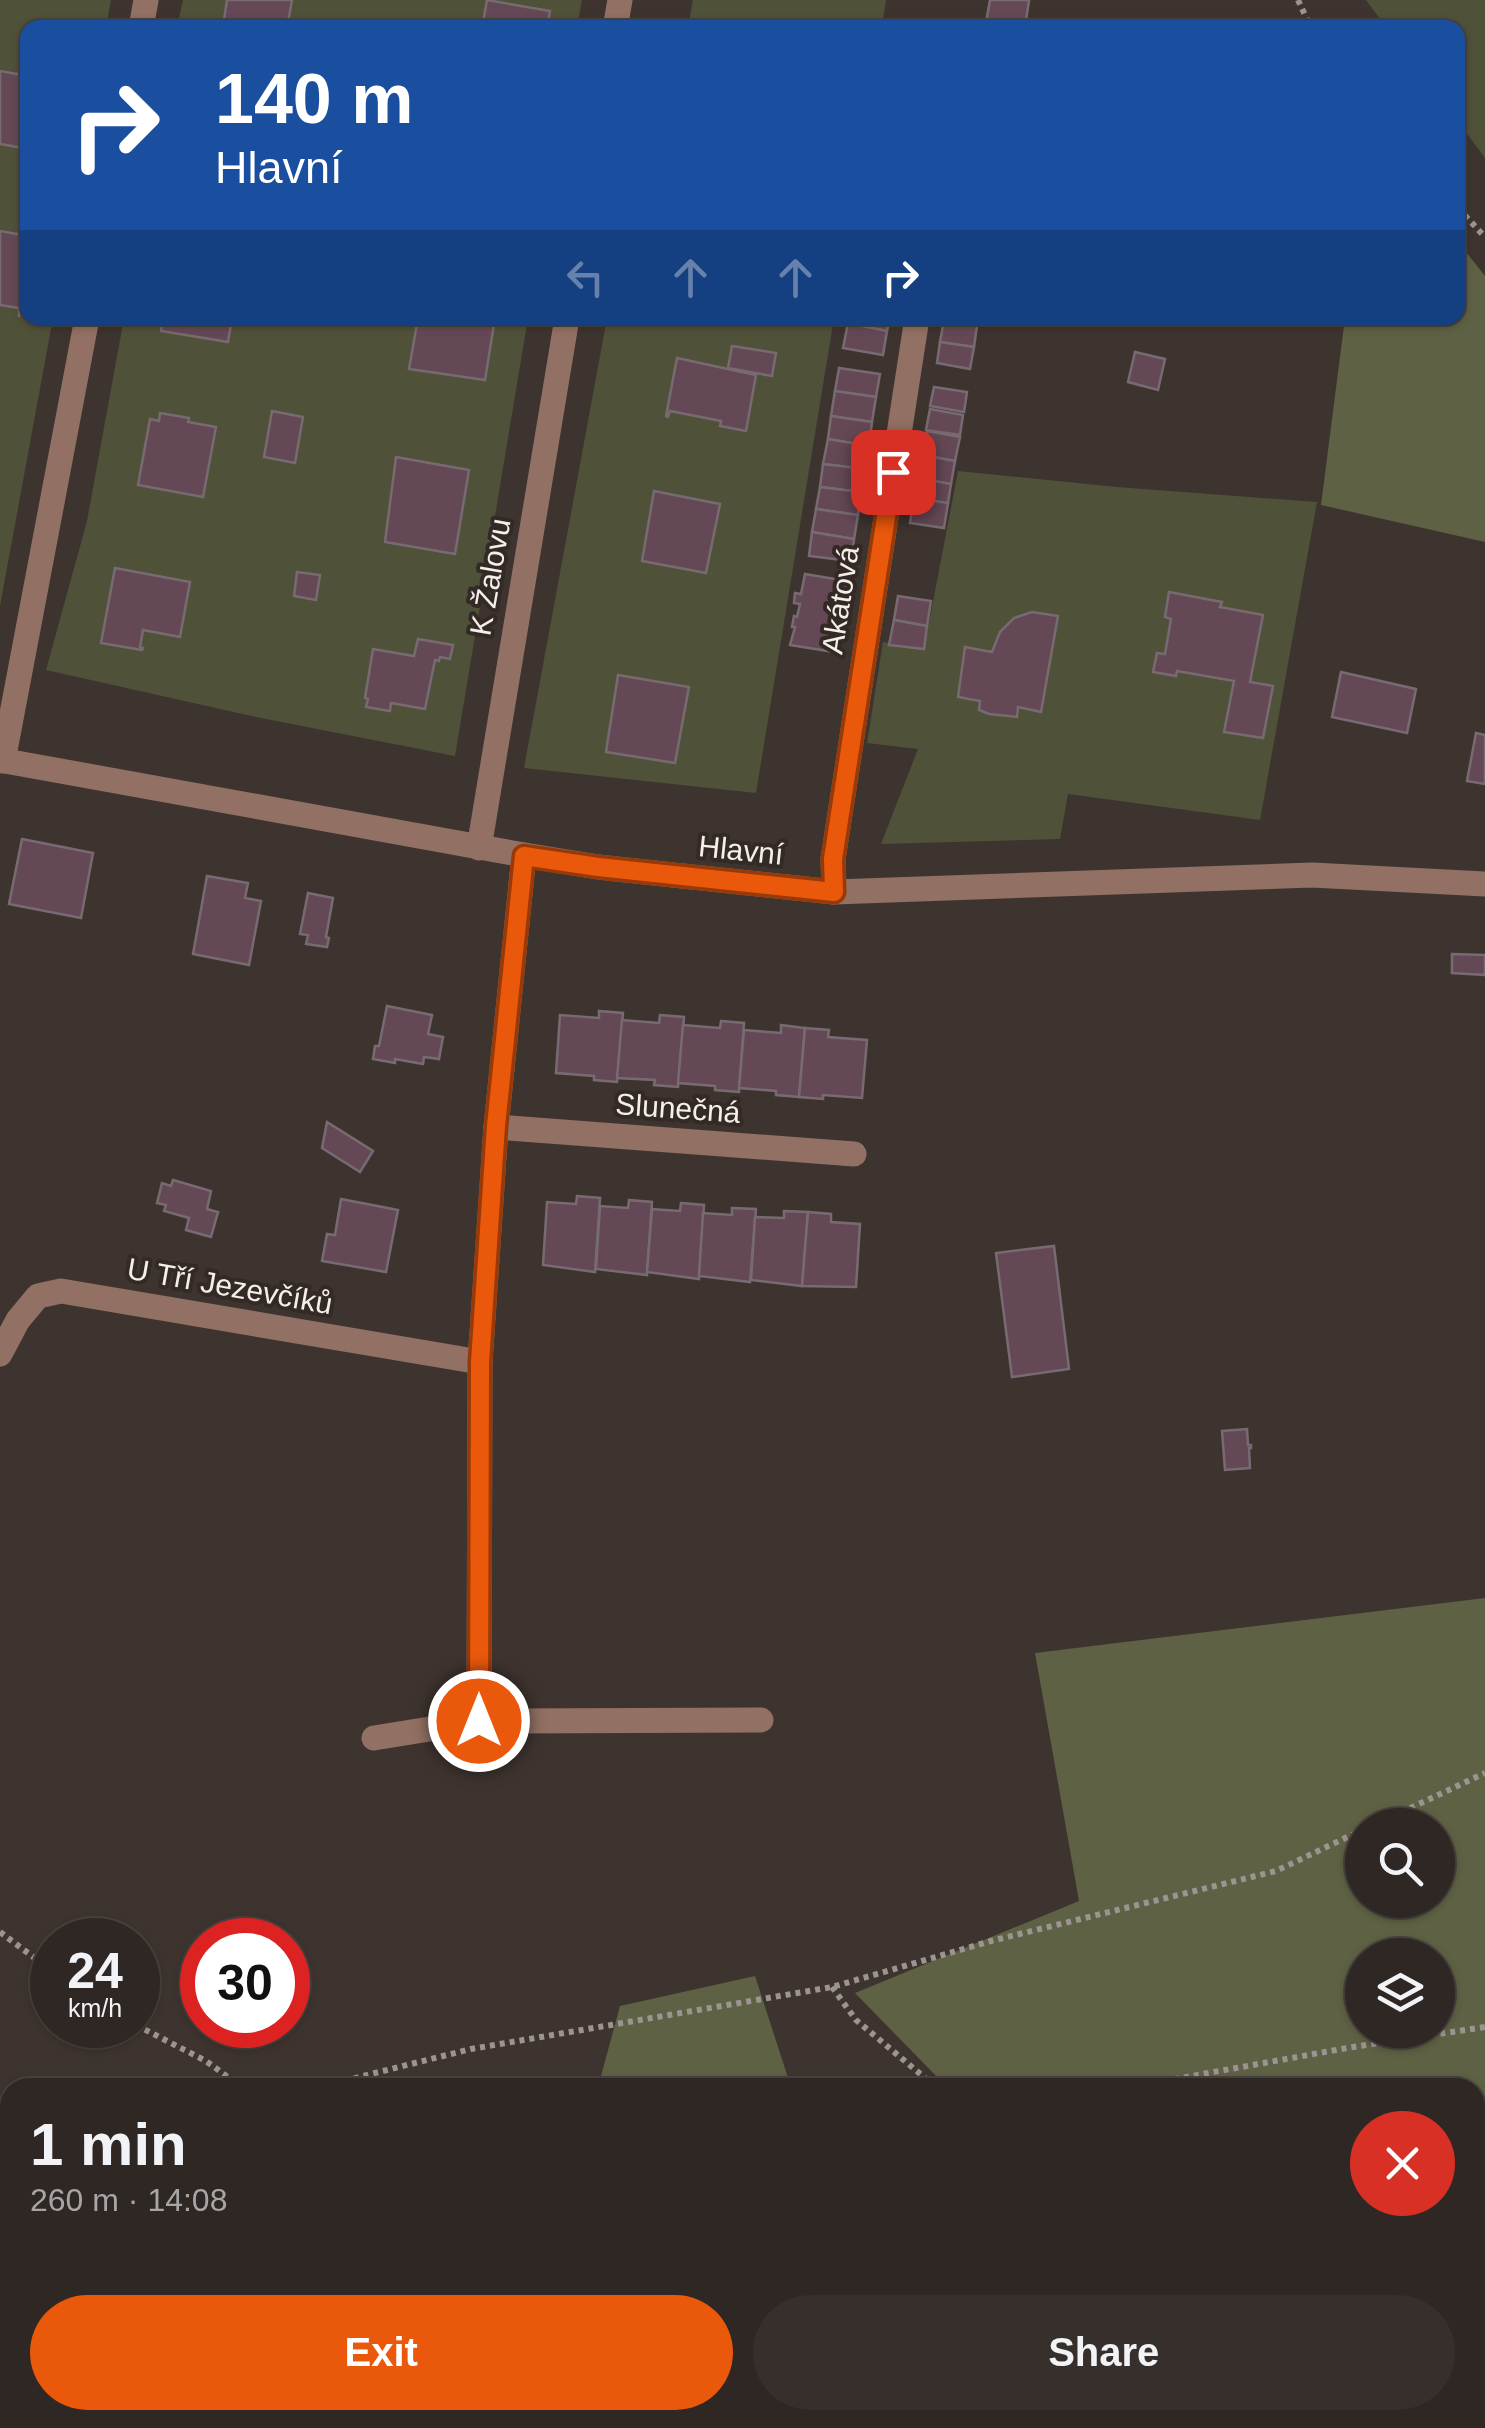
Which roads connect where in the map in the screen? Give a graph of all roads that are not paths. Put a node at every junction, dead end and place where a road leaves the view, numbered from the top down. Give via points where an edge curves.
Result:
1 (86, 325) edge
2 (565, 325) edge
3 (916, 325) edge
4 (2, 760) edge
5 (478, 848) junction
6 (524, 856) junction
7 (1485, 884) edge
8 (834, 892) junction
9 (496, 1126) junction
10 (854, 1154) dead end
11 (0, 1354) edge
12 (480, 1362) junction
13 (761, 1720) dead end
14 (479, 1721) junction
15 (374, 1738) dead end

1 - 4 street
2 - 5 street, K Žalovu
3 - 8 street, Akátová via 833,859
4 - 5 street, Hlavní
5 - 6 street, Hlavní
6 - 8 street, Hlavní
6 - 9 street
7 - 8 street, Hlavní via 1312,875
9 - 10 street, Slunečná
9 - 12 street
11 - 12 street, U Tří Jezevčíků via 38,1296 61,1290
12 - 14 street
13 - 14 street
14 - 15 street

